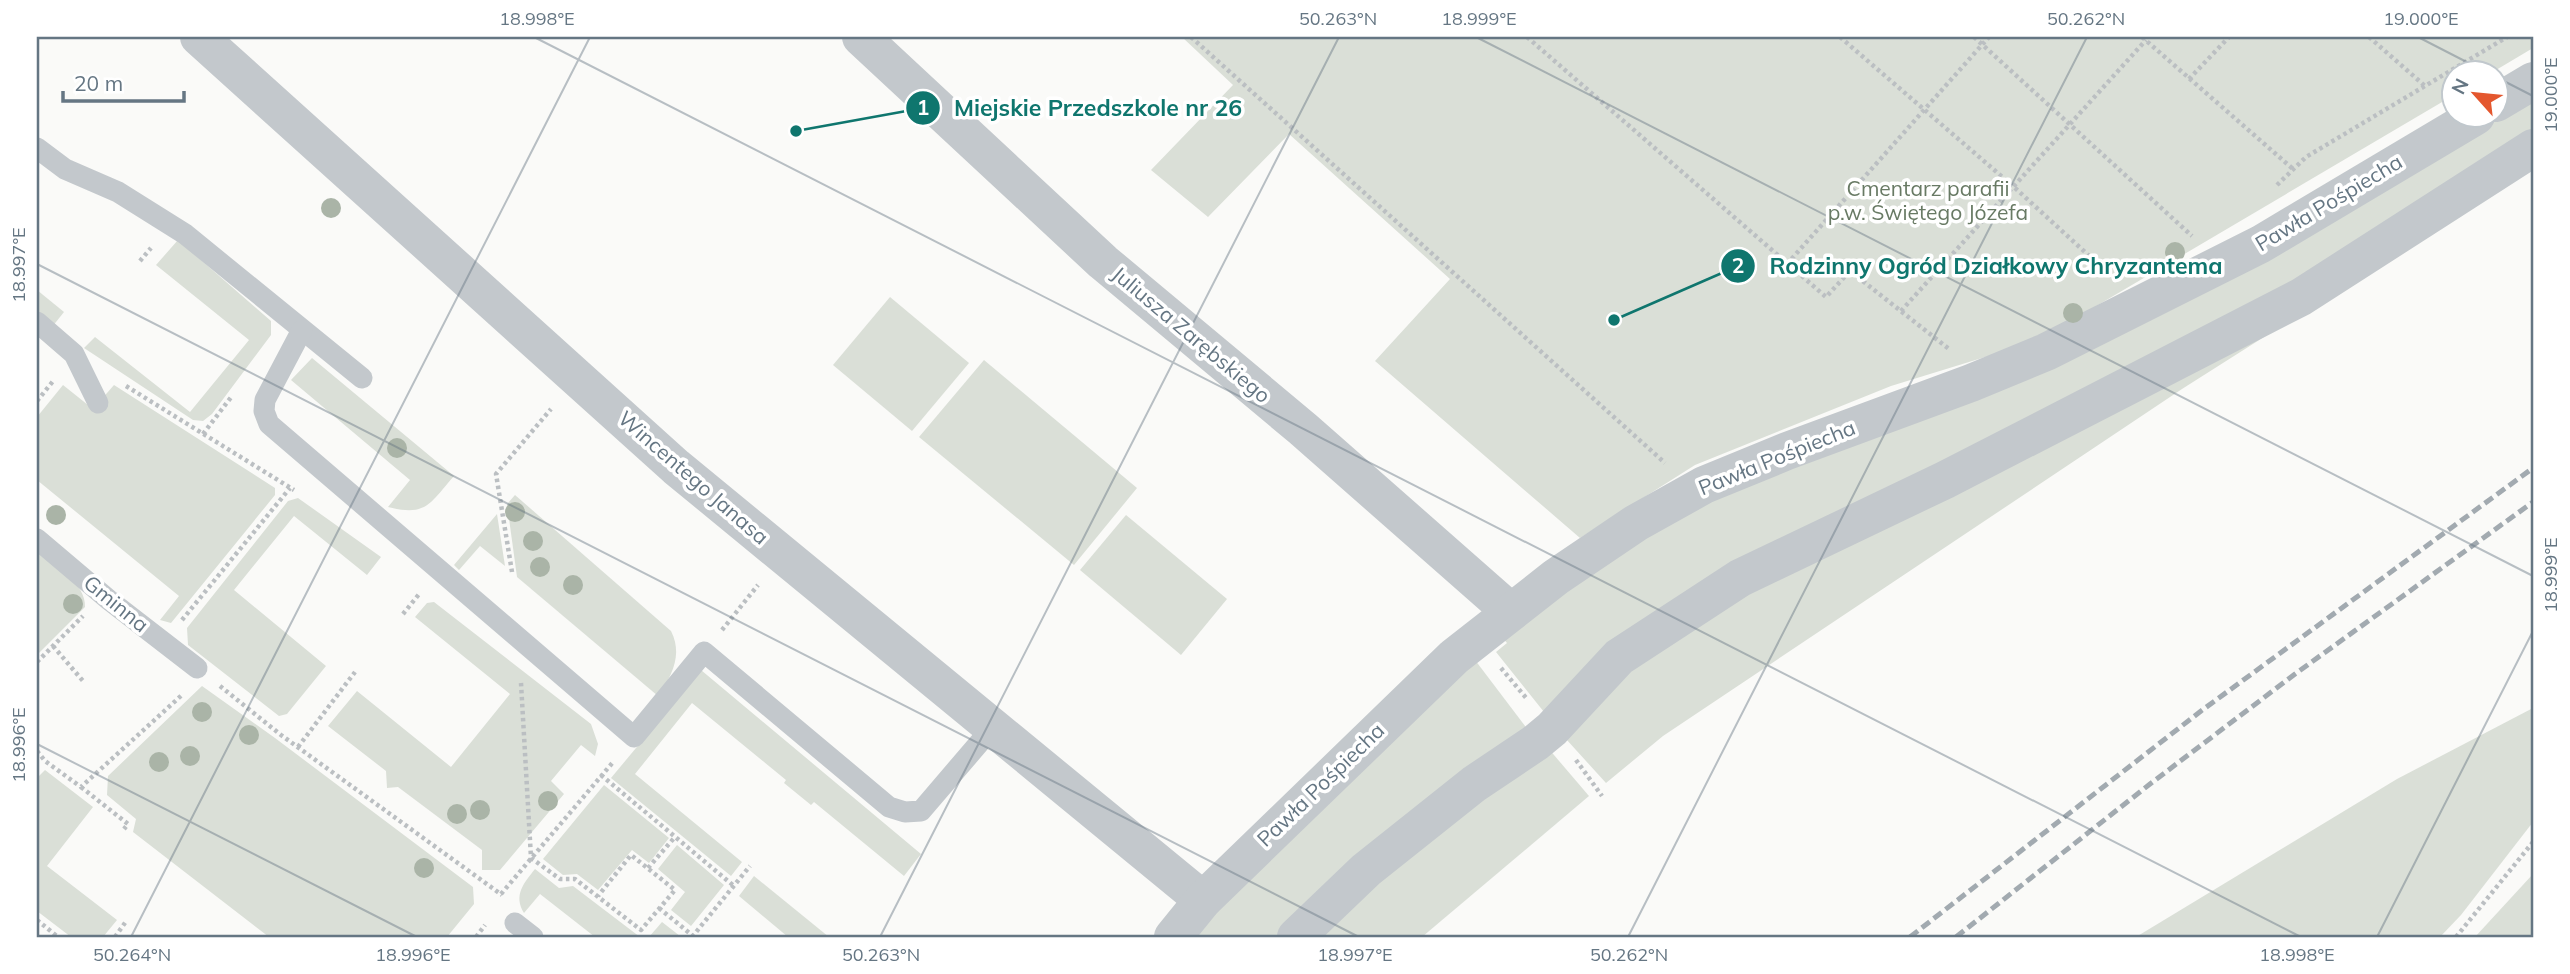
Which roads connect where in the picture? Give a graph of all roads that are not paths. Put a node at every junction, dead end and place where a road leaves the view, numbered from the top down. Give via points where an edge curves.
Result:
1 (199, 37) edge
2 (877, 42) edge
3 (2533, 81) edge
4 (2510, 95) edge
5 (2452, 130) edge
6 (37, 148) edge
7 (2533, 148) edge
8 (37, 322) edge
9 (302, 330) junction
10 (362, 378) dead end
11 (98, 403) dead end
12 (37, 539) edge
13 (1501, 620) junction
14 (199, 670) road end
15 (992, 728) junction
16 (1203, 900) junction
17 (515, 923) road end
18 (533, 937) edge
19 (1173, 937) edge
20 (1296, 937) edge

1 - 15 street, Wincentego Janasa via 676,467
2 - 13 street, Juliusza Zarębskiego via 1103,262 1303,429
3 - 4 street
5 - 13 street, Pawła Pośpiecha via 2261,244 2046,352 1704,485 1636,523
6 - 9 lane via 65,169 118,192 185,234
7 - 20 street via 2301,297 1945,480 1740,578 1619,657 1552,729 1366,870
8 - 11 lane via 75,354
9 - 10 lane
9 - 15 lane via 265,400 269,424 634,737 704,652 889,807 905,812 921,811
12 - 14 lane, Gminna
13 - 16 street, Pawła Pośpiecha via 1454,657
15 - 16 street, Wincentego Janasa
16 - 19 street, Pawła Pośpiecha
17 - 18 lane

